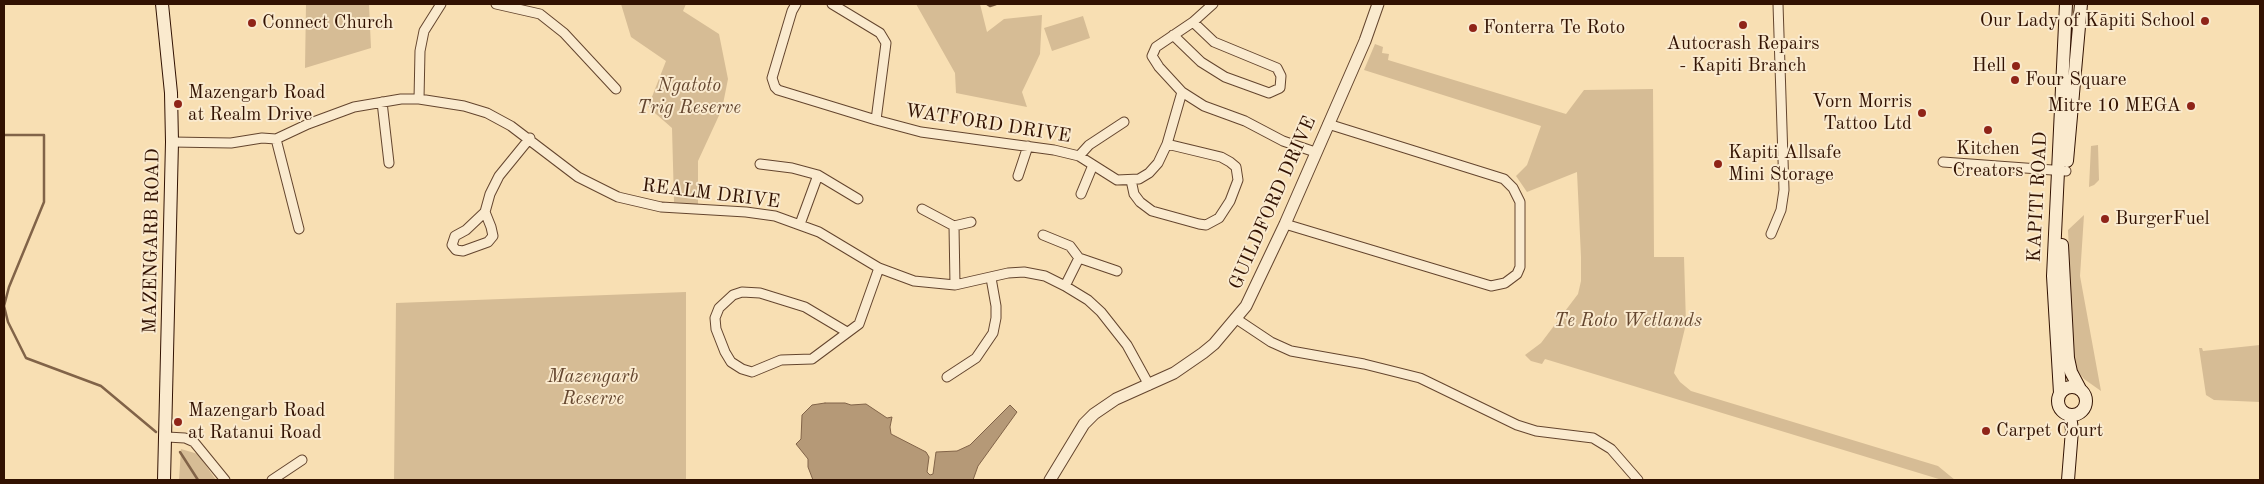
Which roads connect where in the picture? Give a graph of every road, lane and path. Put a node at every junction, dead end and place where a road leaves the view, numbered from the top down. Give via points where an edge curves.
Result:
1 (162, 4) edge
2 (440, 4) edge
3 (496, 4) edge
4 (796, 4) edge
5 (832, 4) edge
6 (1213, 4) edge
7 (1378, 4) edge
8 (1778, 4) edge
9 (2066, 4) edge
10 (2081, 4) edge
11 (1193, 22) junction
12 (1173, 35) junction
13 (616, 89) dead end
14 (1182, 92) junction
15 (419, 99) junction
16 (382, 102) junction
17 (876, 120) junction
18 (1124, 122) dead end
19 (1328, 124) junction
20 (530, 138) junction
21 (276, 139) junction
22 (172, 142) junction
23 (1167, 144) junction
24 (1028, 146) junction
25 (1315, 152) junction
26 (1079, 156) junction
27 (389, 162) dead end
28 (1943, 162) dead end
29 (760, 164) dead end
30 (1093, 165) junction
31 (2062, 171) junction
32 (818, 176) junction
33 (1018, 176) dead end
34 (1130, 180) junction
35 (1081, 194) dead end
36 (858, 199) dead end
37 (922, 209) dead end
38 (485, 212) junction
39 (971, 222) dead end
40 (800, 224) junction
41 (1285, 224) junction
42 (954, 226) junction
43 (299, 229) dead end
44 (1771, 234) dead end
45 (1043, 235) dead end
46 (1079, 258) junction
47 (2063, 260) junction
48 (879, 268) junction
49 (1117, 271) dead end
50 (2053, 276) junction
51 (991, 278) junction
52 (955, 285) junction
53 (1065, 286) junction
54 (1236, 318) junction
55 (847, 332) junction
56 (947, 377) dead end
57 (1149, 385) junction
58 (2080, 389) junction
59 (2060, 393) junction
60 (2070, 415) junction
61 (167, 437) junction
62 (302, 460) dead end
63 (164, 480) edge
64 (225, 480) edge
65 (272, 480) edge
66 (1050, 480) edge
67 (1638, 480) edge
68 (2068, 480) edge

1 - 22 main road, MAZENGARB ROAD
2 - 15 street via 424,31 420,51
3 - 13 street via 540,14 564,33
4 - 17 street, WATFORD DRIVE via 772,78 775,87
5 - 17 street, WATFORD DRIVE via 880,33 886,43
6 - 11 street
7 - 19 street, GUILDFORD DRIVE
8 - 44 street via 1784,190 1781,210
9 - 31 main road, KAPITI ROAD
10 - 31 main road, KAPITI ROAD
11 - 12 street
11 - 12 street via 1214,42 1277,68 1281,76 1280,88 1269,93 1225,77 1201,62
12 - 14 street via 1152,56
14 - 23 street
14 - 25 street via 1216,112 1245,121 1283,141
15 - 16 street, REALM DRIVE
15 - 20 street, REALM DRIVE via 442,101 486,113
16 - 21 street, REALM DRIVE via 308,124
16 - 27 street
17 - 24 street, WATFORD DRIVE via 921,132
18 - 26 street via 1089,145
19 - 25 street, GUILDFORD DRIVE
19 - 41 street via 1510,183 1520,202 1520,267 1505,283 1491,286
20 - 38 street via 498,176
20 - 40 street, REALM DRIVE via 578,177 618,196 661,207 762,213
21 - 22 street, REALM DRIVE via 231,143
21 - 43 street
22 - 61 main road, MAZENGARB ROAD
23 - 34 street via 1149,173
23 - 34 street via 1221,157 1236,167 1238,180 1219,218 1206,225 1152,211 1134,194
24 - 26 street, WATFORD DRIVE
24 - 33 street
25 - 41 street, GUILDFORD DRIVE
26 - 30 street, WATFORD DRIVE
28 - 31 street
29 - 32 street, REALM DRIVE via 792,168
30 - 34 street, WATFORD DRIVE via 1117,180
30 - 35 street
31 - 47 main road, KAPITI ROAD
31 - 50 main road, KAPITI ROAD
32 - 36 street, REALM DRIVE
32 - 40 street, REALM DRIVE
37 - 42 street
38 - 38 street via 493,236 488,242 463,251 456,250 452,245 455,236
39 - 42 street
40 - 48 street, REALM DRIVE
41 - 54 street, GUILDFORD DRIVE via 1254,293
42 - 52 street
45 - 46 street via 1070,246
46 - 49 street
46 - 53 street
47 - 50 main road
47 - 58 main road, KAPITI ROAD via 2068,358
48 - 52 street, REALM DRIVE via 914,281
48 - 55 street via 862,320
50 - 59 main road, KAPITI ROAD
51 - 52 street, REALM DRIVE
51 - 53 street, REALM DRIVE via 1024,272 1045,276
51 - 56 street via 996,306 993,333 976,358
53 - 57 street, REALM DRIVE via 1088,300 1115,328
54 - 57 street, GUILDFORD DRIVE via 1214,344 1174,373
54 - 67 street via 1271,342 1291,351 1420,378 1517,425 1593,438 1611,449
55 - 55 street via 812,359 781,360 752,372 728,359 715,318 719,308 733,295 760,293 805,306
57 - 66 street, GUILDFORD DRIVE via 1104,406 1089,419
58 - 59 main road via 2069,387
58 - 60 main road via 2086,398 2086,406 2077,414
59 - 60 main road via 2059,406
60 - 68 main road
61 - 63 main road, MAZENGARB ROAD
61 - 64 street via 194,442
62 - 65 street

